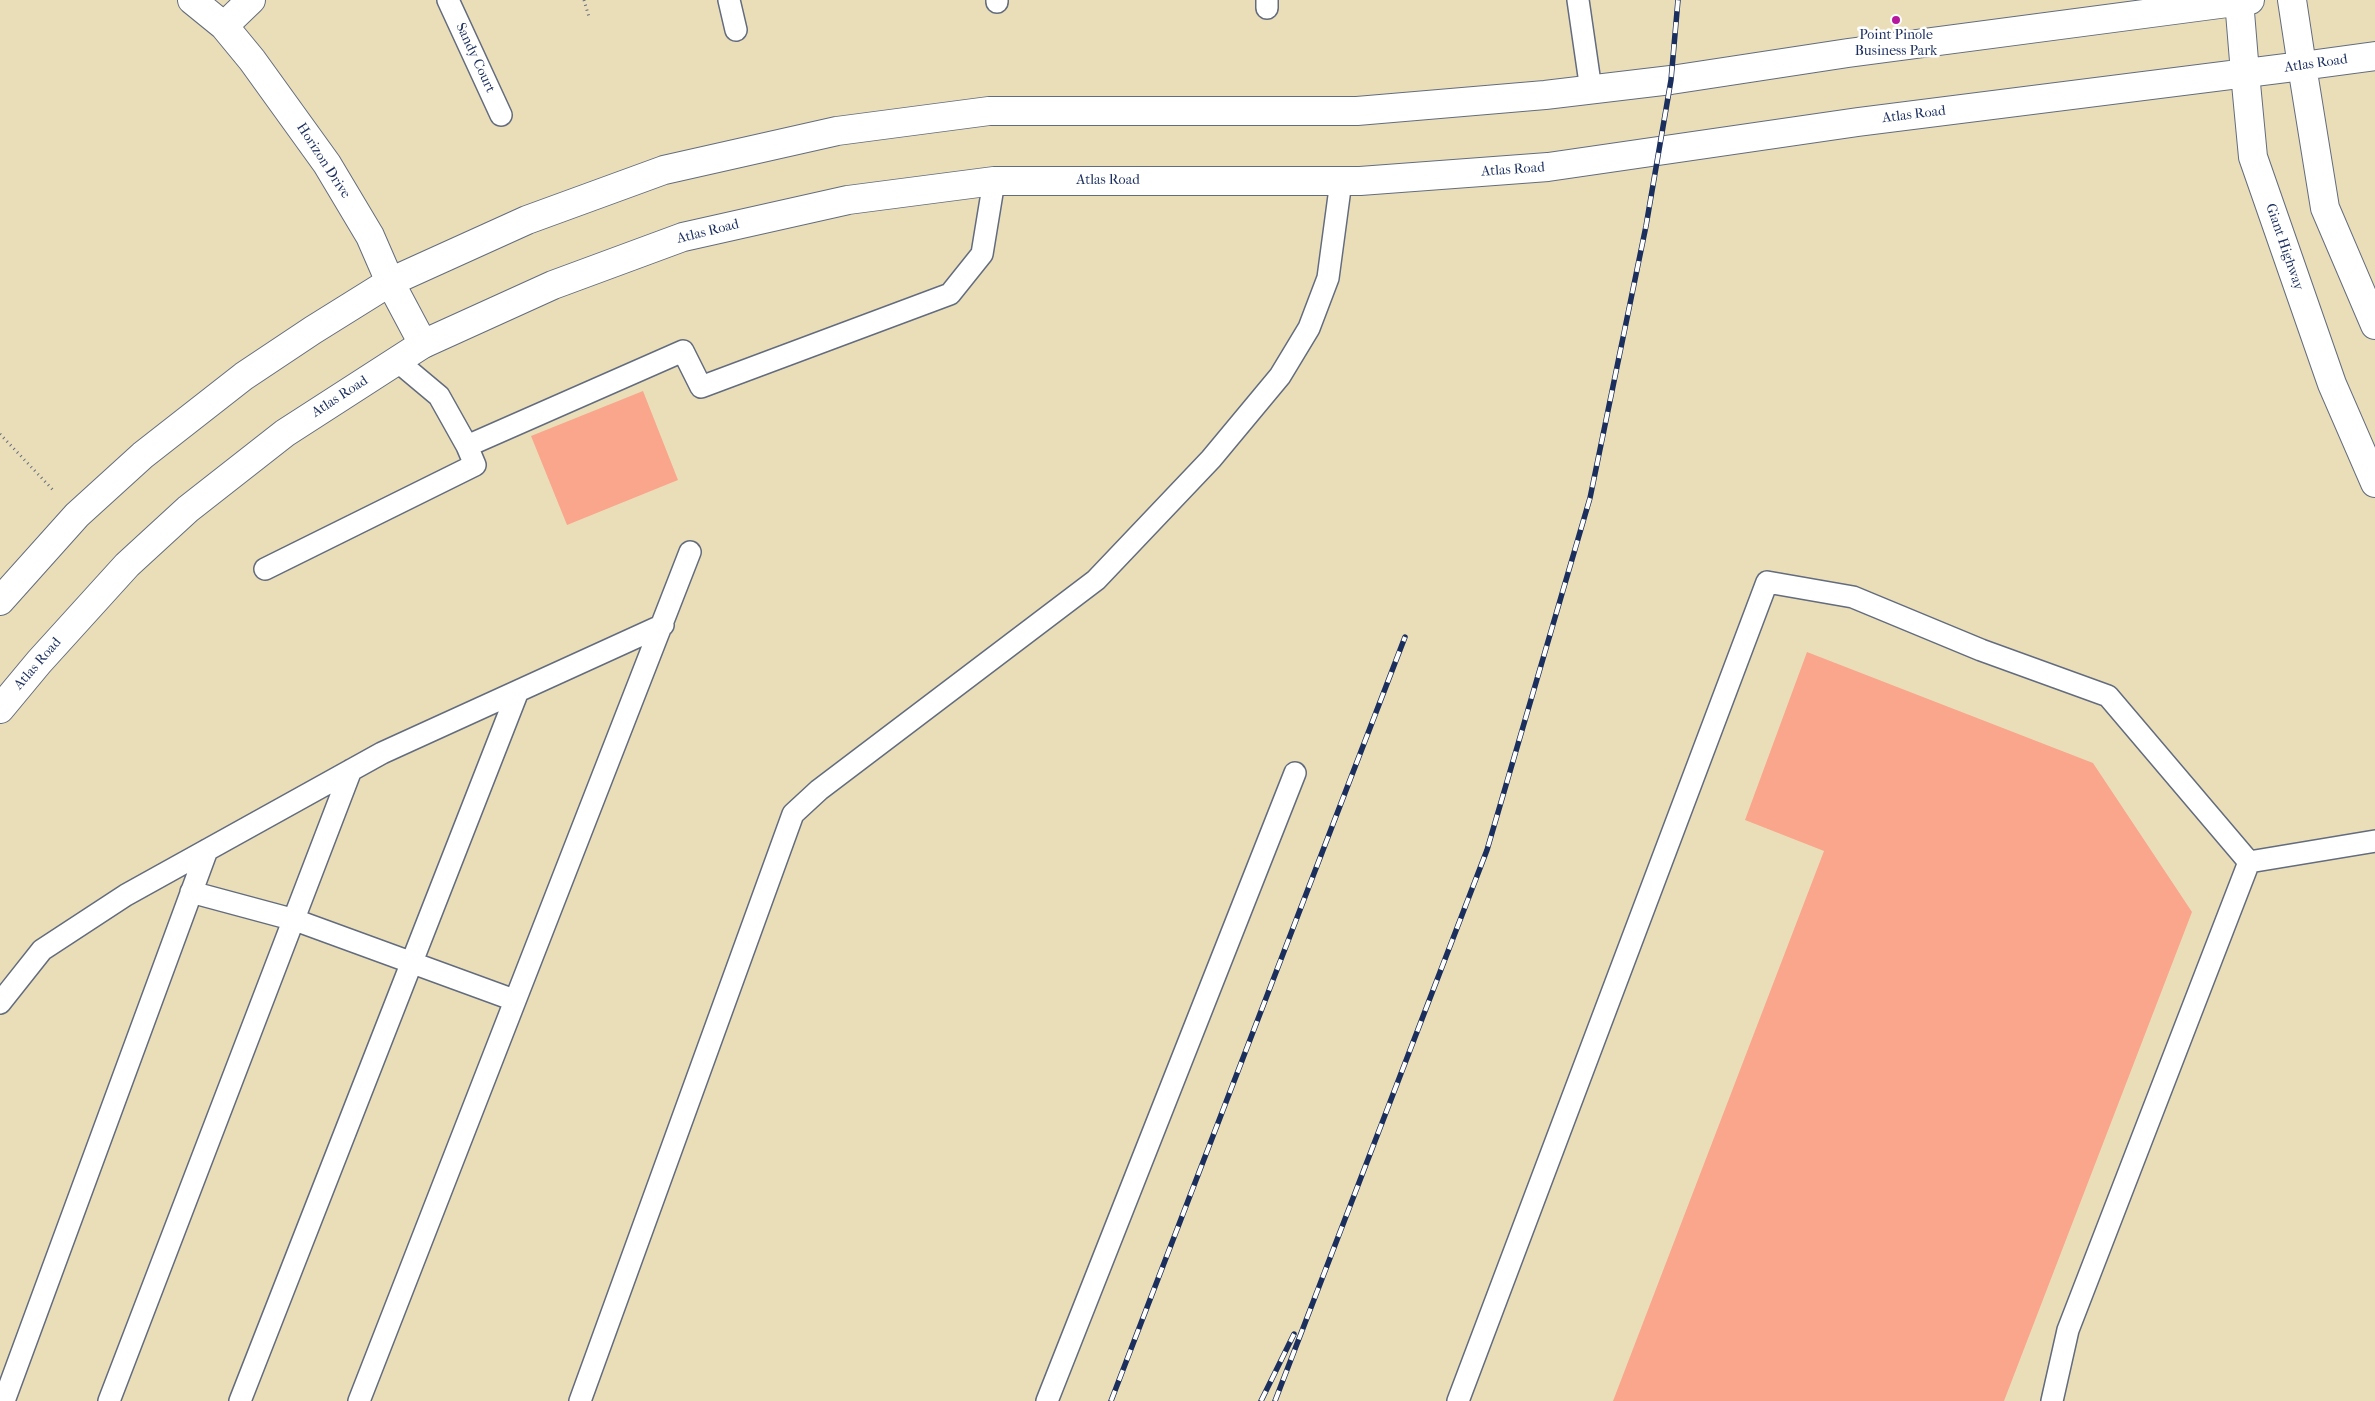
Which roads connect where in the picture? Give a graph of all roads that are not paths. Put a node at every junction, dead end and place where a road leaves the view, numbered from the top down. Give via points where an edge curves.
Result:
1 (192, 0) edge
2 (251, 0) edge
3 (448, 0) edge
4 (729, 0) edge
5 (1578, 0) edge
6 (2243, 0) edge
7 (2292, 0) edge
8 (224, 26) junction
9 (736, 30) dead end
10 (2375, 56) edge
11 (2302, 66) junction
12 (2245, 73) junction
13 (1591, 90) junction
14 (501, 115) dead end
15 (994, 181) junction
16 (1341, 181) junction
17 (390, 282) junction
18 (2375, 326) edge
19 (423, 344) junction
20 (396, 360) junction
21 (467, 446) junction
22 (2375, 483) edge
23 (690, 552) dead end
24 (265, 569) dead end
25 (0, 601) edge
26 (663, 626) junction
27 (518, 692) junction
28 (0, 709) edge
29 (351, 770) junction
30 (1295, 773) dead end
31 (2375, 841) edge
32 (207, 850) junction
33 (2250, 862) junction
34 (191, 892) junction
35 (295, 920) junction
36 (412, 962) junction
37 (514, 1000) junction
38 (0, 1003) edge
39 (4, 1401) edge
40 (109, 1401) edge
41 (240, 1401) edge
42 (359, 1401) edge
43 (580, 1401) edge
44 (1047, 1401) edge
45 (1458, 1401) edge
46 (2052, 1401) edge

1 - 8 street, Horizon Drive
2 - 8 street
3 - 14 lane, Sandy Court
4 - 9 lane
5 - 13 lane
6 - 12 street, Giant Highway
6 - 13 street
7 - 11 street
8 - 17 street, Horizon Drive via 327,164 370,236
10 - 11 street, Atlas Road
11 - 12 street, Atlas Road
11 - 18 street via 2325,208
12 - 16 street, Atlas Road via 1858,122 1548,167
12 - 22 street, Giant Highway via 2253,157 2332,384
13 - 17 street via 1357,111 989,111 837,131 664,170 527,220
15 - 16 street, Atlas Road
15 - 19 street, Atlas Road via 848,200 683,237 553,285
15 - 21 lane via 982,254 950,294 701,387 683,351
16 - 43 lane via 1328,278 1309,328 1280,376 1211,459 1096,580 819,790 793,814
17 - 19 street, Horizon Drive
17 - 25 street via 244,376 143,455 76,515
19 - 20 street, Atlas Road
20 - 21 lane via 439,396
20 - 28 street, Atlas Road via 285,433 188,509 126,565
21 - 24 lane via 475,465
23 - 26 lane
26 - 27 lane
26 - 37 lane
27 - 29 lane
27 - 36 lane
29 - 32 lane
29 - 35 lane
30 - 44 lane
31 - 33 lane
32 - 34 lane
32 - 38 lane via 126,895 42,950
33 - 45 lane via 2108,696 1981,650 1853,597 1767,582
33 - 46 lane via 2068,1330
34 - 35 lane
34 - 39 lane
35 - 36 lane
35 - 40 lane
36 - 37 lane
36 - 41 lane
37 - 42 lane

